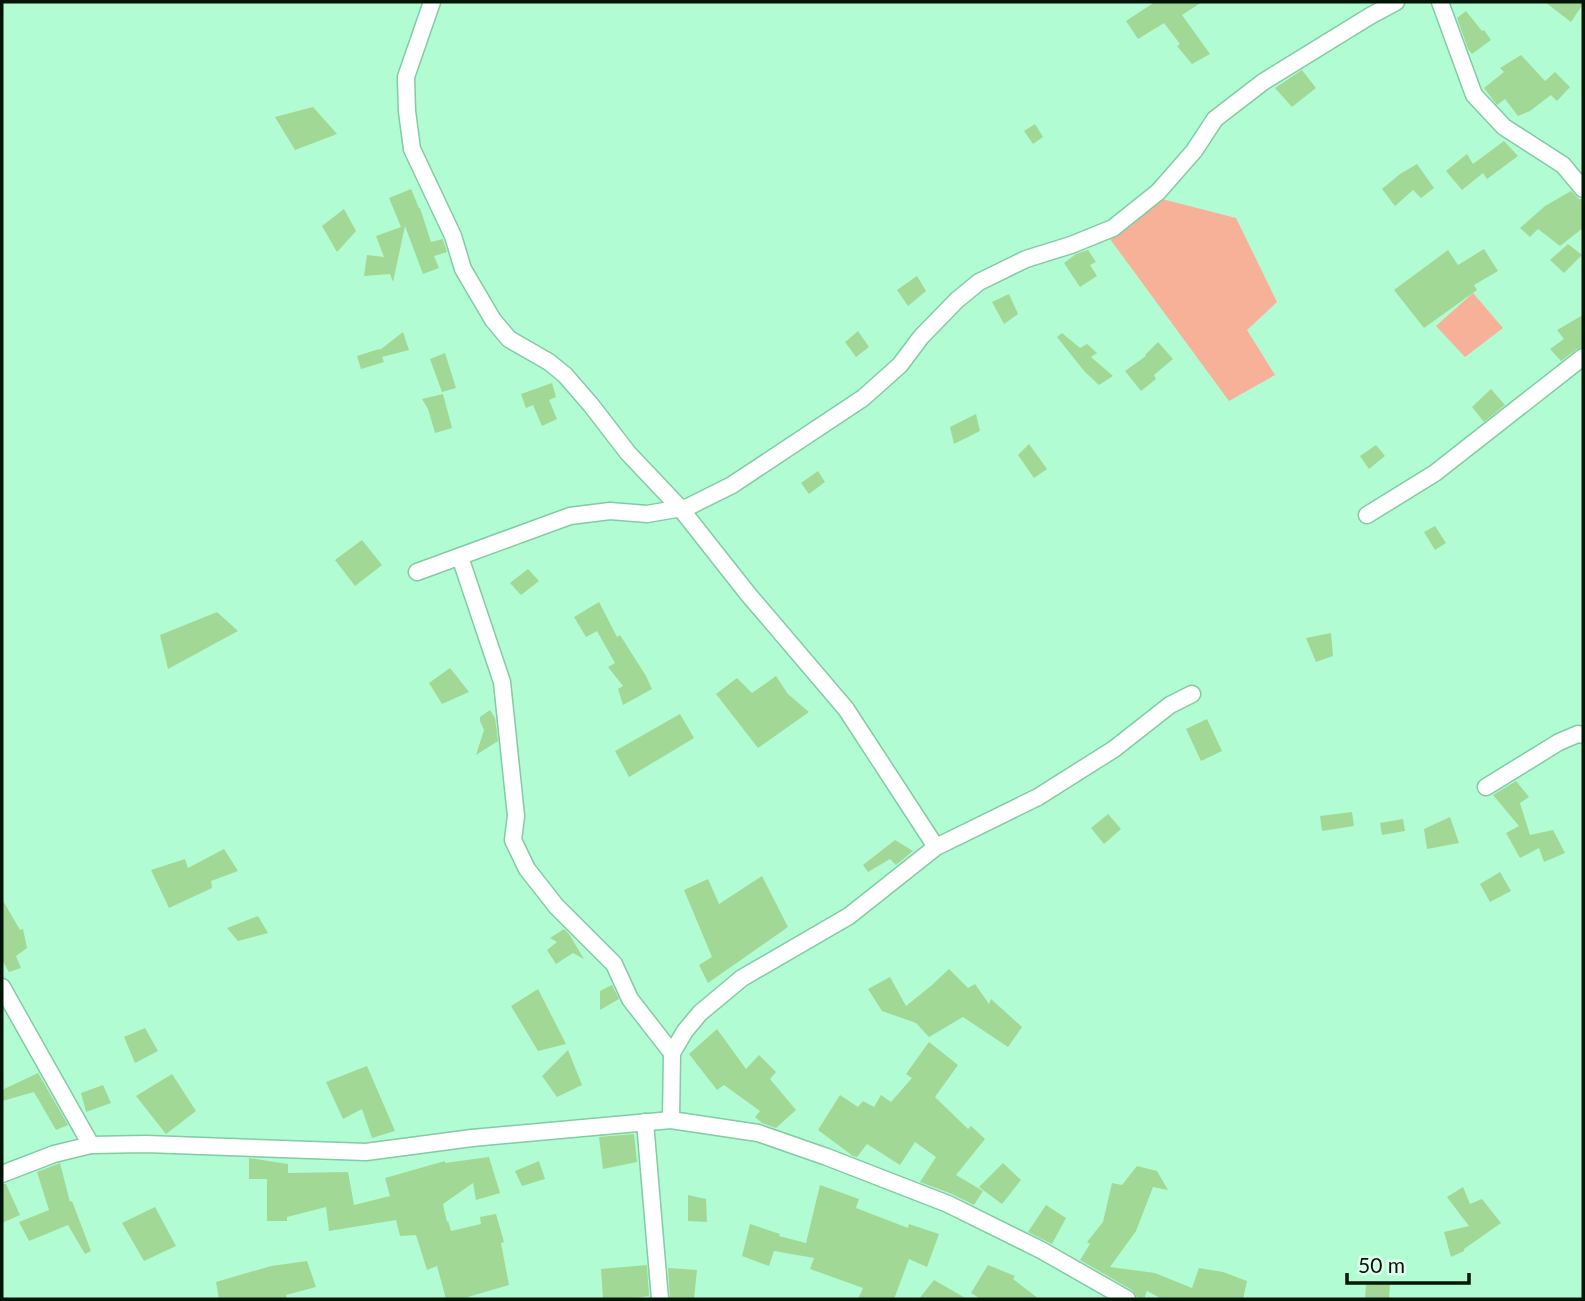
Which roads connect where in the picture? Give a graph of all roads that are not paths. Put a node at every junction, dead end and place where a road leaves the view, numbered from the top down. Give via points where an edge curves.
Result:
1 (432, 2) edge
2 (1396, 2) edge
3 (1440, 2) edge
4 (1583, 189) edge
5 (1583, 357) edge
6 (681, 509) junction
7 (1367, 515) dead end
8 (460, 556) junction
9 (417, 572) dead end
10 (1192, 694) dead end
11 (1583, 735) edge
12 (1486, 787) dead end
13 (936, 847) junction
14 (2, 987) edge
15 (672, 1053) junction
16 (671, 1120) junction
17 (645, 1122) junction
18 (91, 1145) junction
19 (2, 1174) edge
20 (660, 1299) edge
21 (1127, 1299) edge

1 - 6 street via 406,77 407,111 412,149 453,236 463,269 492,320 509,339 565,375
2 - 6 street via 1263,82 1215,118 1158,192 1113,228 1026,259 979,282 863,398 732,485
3 - 4 street via 1474,94 1504,127 1563,165
5 - 7 street via 1435,473
6 - 8 street via 570,516
6 - 13 street via 846,709
8 - 9 street
8 - 15 street via 502,682 516,816 513,840 527,869 556,906 614,964 630,999
10 - 13 street via 1038,797
11 - 12 street via 1559,742
13 - 15 street via 849,916 741,978 700,1013
14 - 18 street
15 - 16 street
16 - 17 street
16 - 21 street via 758,1133 948,1204
17 - 18 street via 366,1152
17 - 20 street
18 - 19 street

